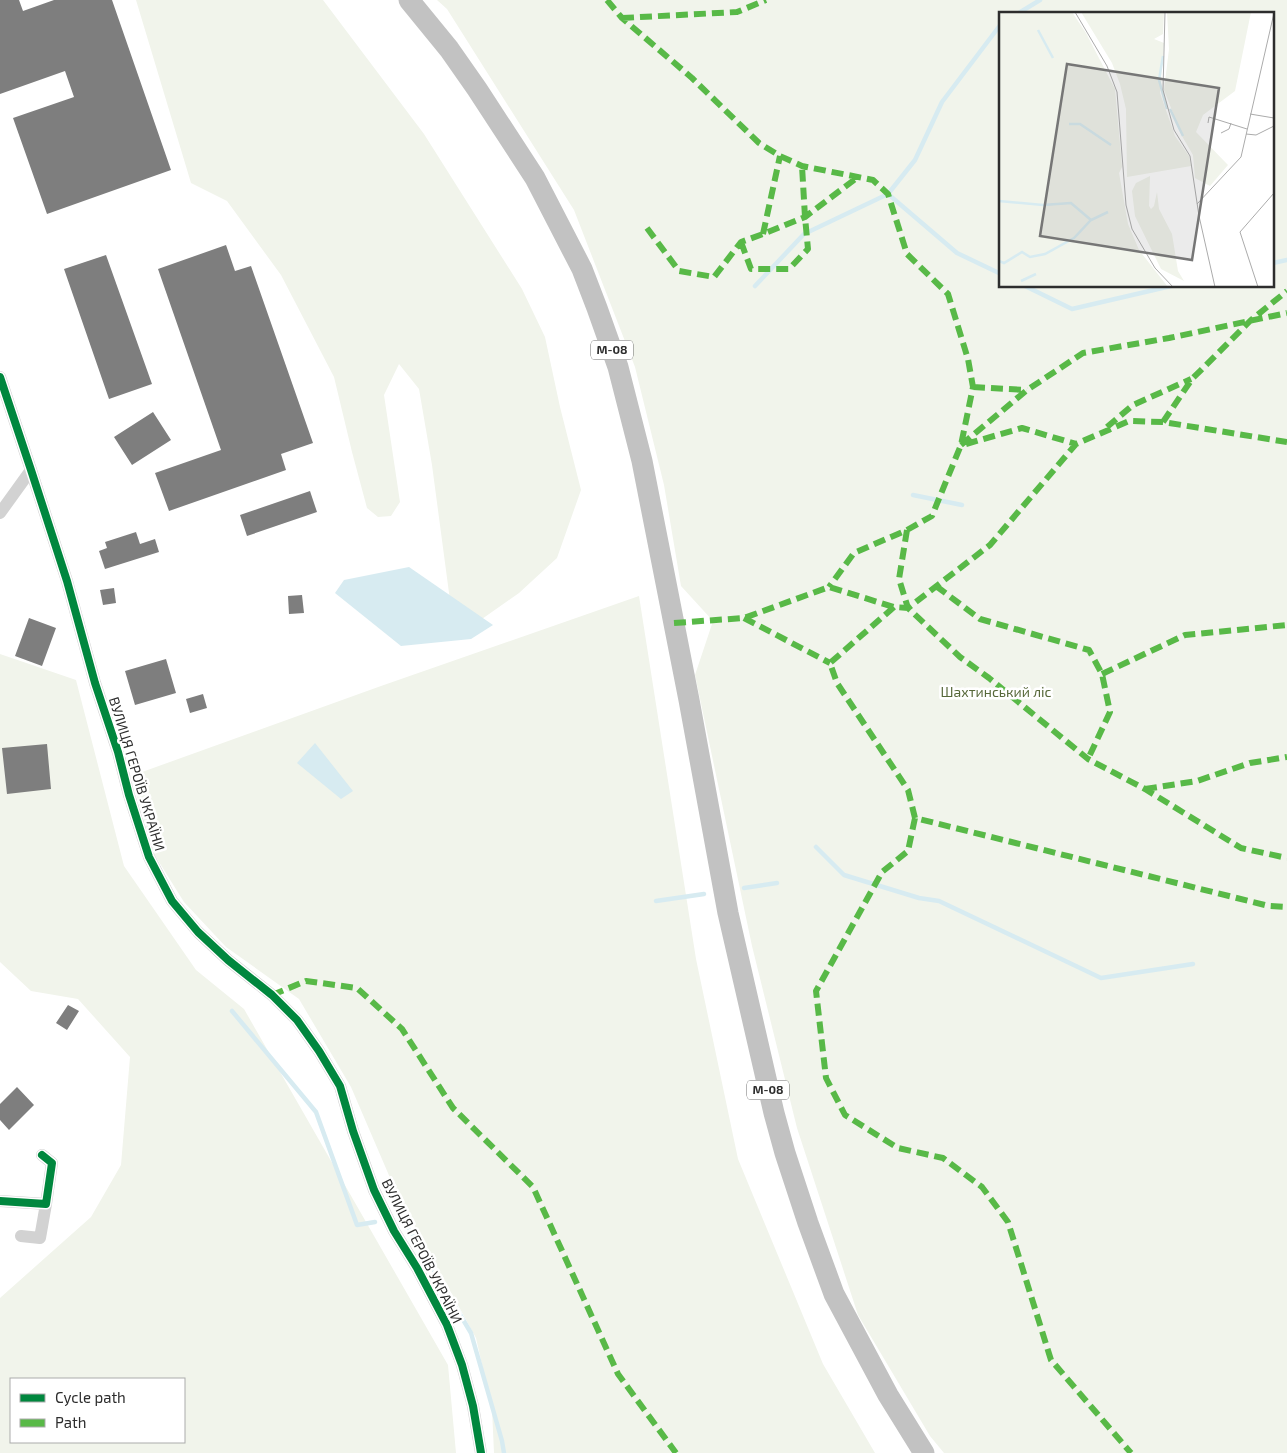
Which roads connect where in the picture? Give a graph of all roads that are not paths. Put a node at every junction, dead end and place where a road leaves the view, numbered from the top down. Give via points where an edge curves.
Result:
1 (409, 0) edge
2 (0, 377) edge
3 (31, 470) junction
4 (0, 513) edge
5 (42, 1155) dead end
6 (0, 1201) edge
7 (46, 1204) junction
8 (21, 1236) dead end
9 (481, 1453) edge
10 (924, 1453) edge

1 - 10 highway, М-08 via 449,48 536,178 582,269 618,367 642,461 728,913 784,1153 834,1294 888,1396
2 - 3 street, ВУЛИЦЯ ГЕРОЇВ УКРАЇНИ
3 - 4 street
3 - 9 street, ВУЛИЦЯ ГЕРОЇВ УКРАЇНИ via 149,857 172,901 198,932 272,994 297,1020 340,1086 374,1190 447,1325 473,1406
5 - 7 street via 52,1163
6 - 7 street
7 - 8 street via 40,1238

